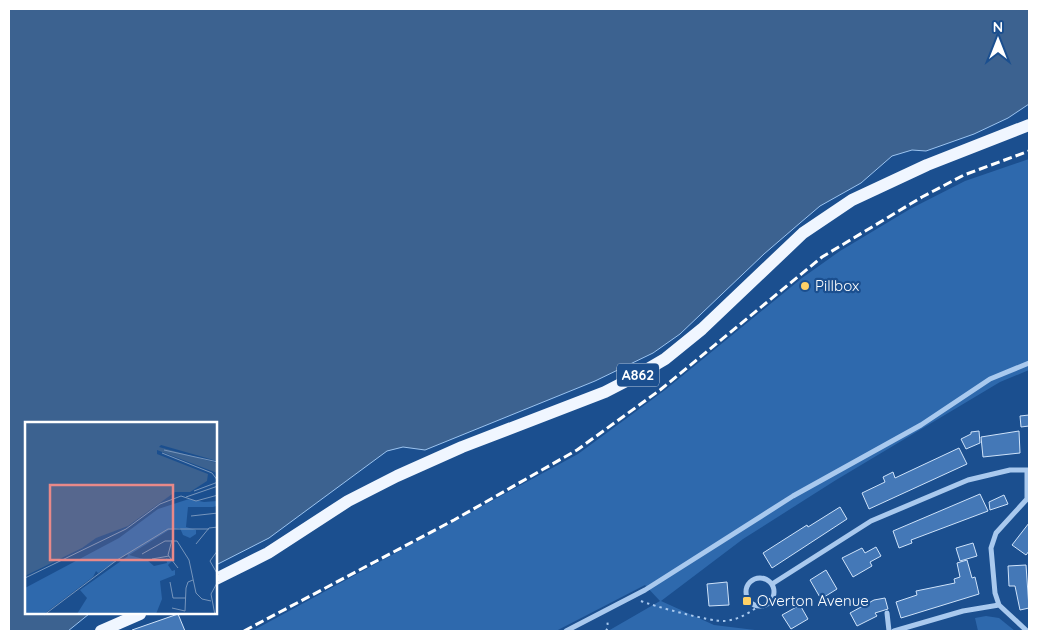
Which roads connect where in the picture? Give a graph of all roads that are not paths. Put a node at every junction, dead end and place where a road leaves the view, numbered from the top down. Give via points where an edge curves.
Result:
1 (1029, 125) edge
2 (1029, 363) edge
3 (1028, 470) edge
4 (218, 578) edge
5 (772, 584) junction
6 (999, 605) junction
7 (887, 613) dead end
8 (138, 615) edge
9 (101, 631) edge
10 (566, 631) edge
11 (889, 631) edge
12 (894, 631) edge
13 (1027, 631) edge

1 - 4 main road, A862 via 927,165 852,200 803,233 702,329 665,359 636,376 605,392 462,446 397,476 348,501 268,552
2 - 10 street via 990,379 921,426 793,496 632,597
3 - 5 street via 1010,470 968,480 871,521
3 - 6 street via 1027,498 992,540 992,570
5 - 5 street via 760,578 748,585 748,598 759,606 771,601 774,593
6 - 12 street via 963,611
6 - 13 street
7 - 11 street
8 - 9 main road

